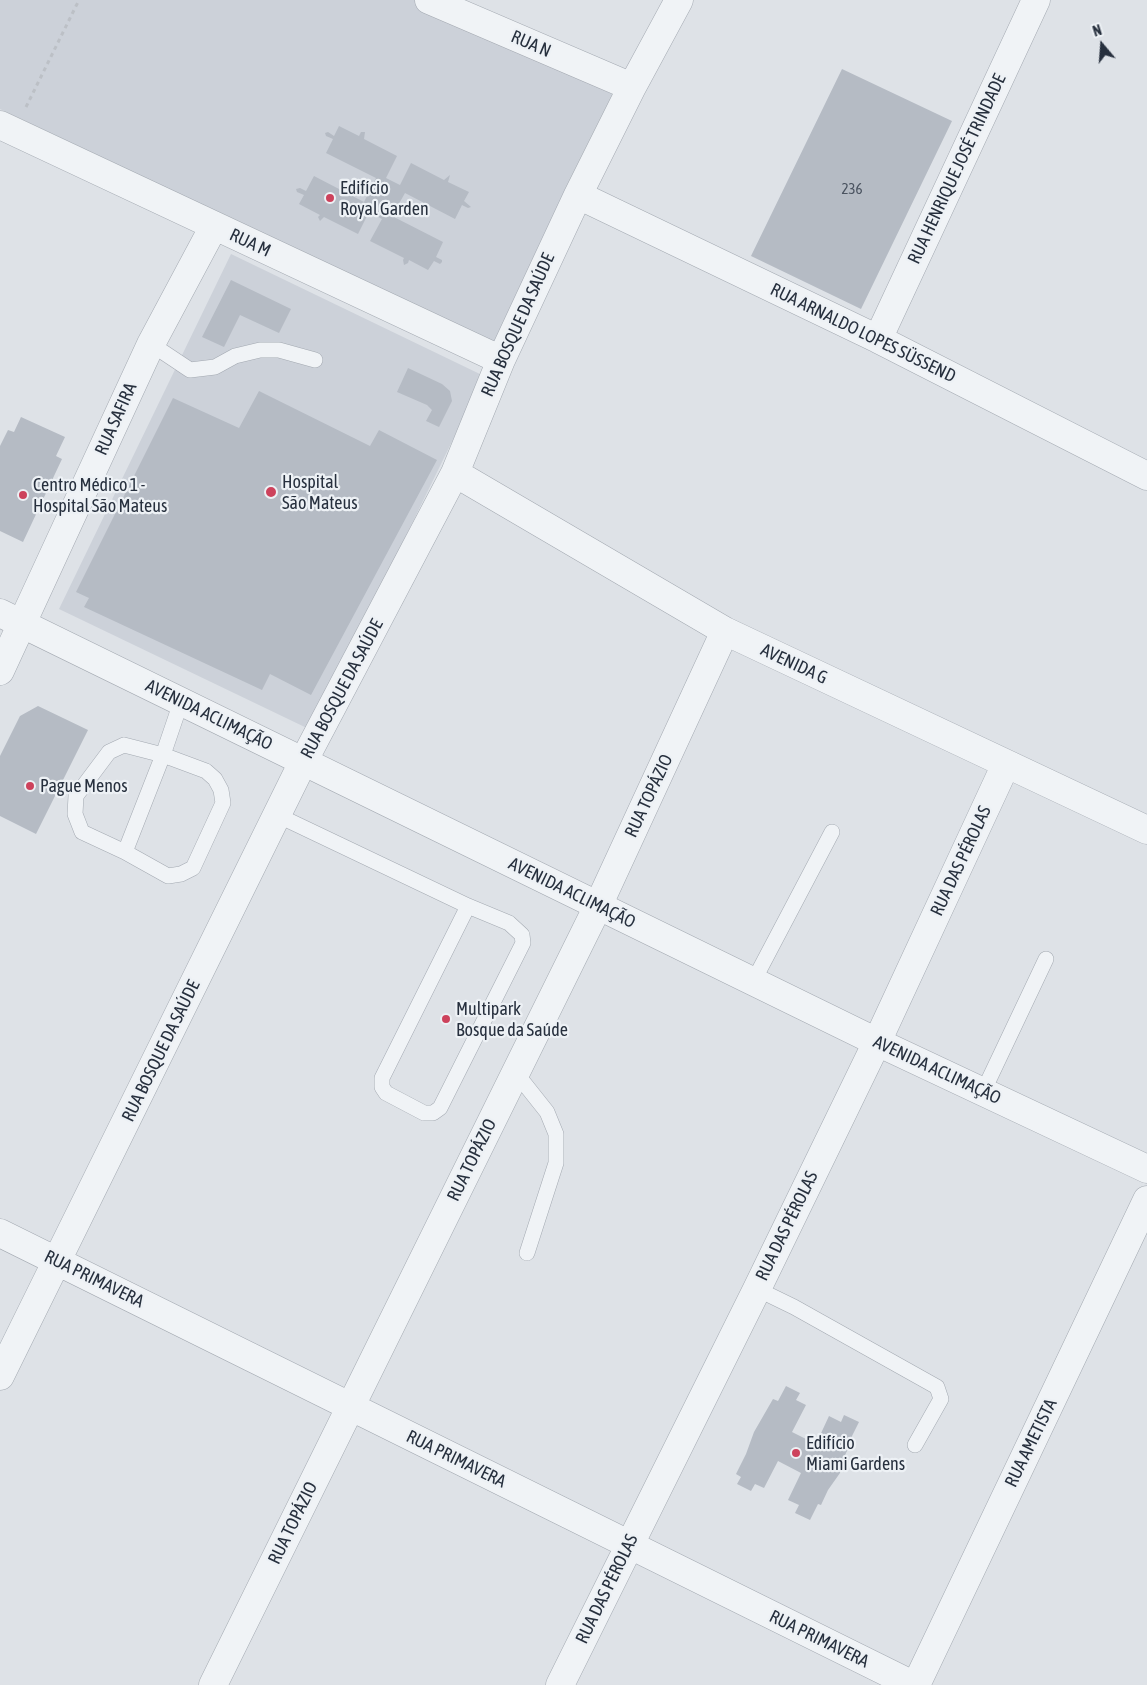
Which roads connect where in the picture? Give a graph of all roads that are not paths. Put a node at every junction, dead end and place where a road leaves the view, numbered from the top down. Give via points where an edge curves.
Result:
1 (429, 0) edge
2 (679, 0) edge
3 (1036, 0) edge
4 (632, 88) junction
5 (7, 129) edge
6 (578, 195) junction
7 (214, 226) junction
8 (878, 339) junction
9 (150, 344) junction
10 (315, 360) dead end
11 (501, 360) junction
12 (455, 473) junction
13 (1146, 474) edge
14 (11, 619) edge
15 (725, 631) junction
16 (0, 670) edge
17 (181, 702) junction
18 (163, 755) junction
19 (303, 762) junction
20 (1006, 764) junction
21 (277, 815) junction
22 (1147, 830) edge
23 (832, 832) dead end
24 (125, 852) junction
25 (468, 906) junction
26 (598, 906) junction
27 (1046, 959) dead end
28 (754, 982) junction
29 (877, 1042) junction
30 (516, 1073) junction
31 (983, 1092) junction
32 (1147, 1169) edge
33 (1147, 1200) edge
34 (0, 1233) edge
35 (528, 1252) dead end
36 (58, 1261) junction
37 (756, 1289) junction
38 (0, 1376) edge
39 (350, 1406) junction
40 (915, 1445) dead end
41 (628, 1544) junction
42 (213, 1685) edge
43 (560, 1685) edge
44 (914, 1685) edge

1 - 4 street, RUA N
2 - 4 street, RUA BOSQUE DA SAÚDE
3 - 8 street, RUA HENRIQUE JOSÉ TRINDADE
4 - 6 street, RUA BOSQUE DA SAÚDE
5 - 7 street, RUA M
6 - 8 street, RUA ARNALDO LOPES SÜSSEND
6 - 11 street, RUA BOSQUE DA SAÚDE
7 - 9 street, RUA SAFIRA
7 - 11 street, RUA M
8 - 13 street, RUA ARNALDO LOPES SÜSSEND
9 - 10 lane via 190,370 214,367 235,356 260,350 279,350
9 - 14 street, RUA SAFIRA
11 - 12 street, RUA BOSQUE DA SAÚDE
12 - 15 street, AVENIDA G
12 - 19 street, RUA BOSQUE DA SAÚDE
14 - 16 street, RUA SAFIRA
14 - 17 street, AVENIDA ACLIMAÇÃO
15 - 20 street, AVENIDA G
15 - 26 street, RUA TOPÁZIO
17 - 18 lane
17 - 19 street, AVENIDA ACLIMAÇÃO
18 - 24 lane
18 - 24 lane via 124,745 109,752 76,796 75,814 82,832
18 - 24 lane via 206,771 221,790 223,803 193,868 181,874 168,876
19 - 21 street, RUA BOSQUE DA SAÚDE
19 - 26 street, AVENIDA ACLIMAÇÃO
20 - 22 street, AVENIDA G
20 - 29 street, RUA DAS PÉROLAS
21 - 25 lane
21 - 36 street, RUA BOSQUE DA SAÚDE
23 - 28 lane
25 - 25 lane via 382,1078 386,1093 424,1113 433,1113 440,1108 523,943 522,935 509,923
26 - 28 street, AVENIDA ACLIMAÇÃO
26 - 30 street, RUA TOPÁZIO
27 - 31 lane
28 - 29 street, AVENIDA ACLIMAÇÃO
29 - 31 street, AVENIDA ACLIMAÇÃO
29 - 37 street, RUA DAS PÉROLAS
30 - 35 lane via 547,1112 556,1134 556,1163
30 - 39 street, RUA TOPÁZIO
31 - 32 street, AVENIDA ACLIMAÇÃO
33 - 44 street, RUA AMETISTA
34 - 36 street, RUA PRIMAVERA
36 - 38 street, RUA BOSQUE DA SAÚDE
36 - 39 street, RUA PRIMAVERA
37 - 40 lane via 937,1387 941,1399
37 - 41 street, RUA DAS PÉROLAS
39 - 41 street, RUA PRIMAVERA
39 - 42 street, RUA TOPÁZIO
41 - 43 street, RUA DAS PÉROLAS
41 - 44 street, RUA PRIMAVERA

